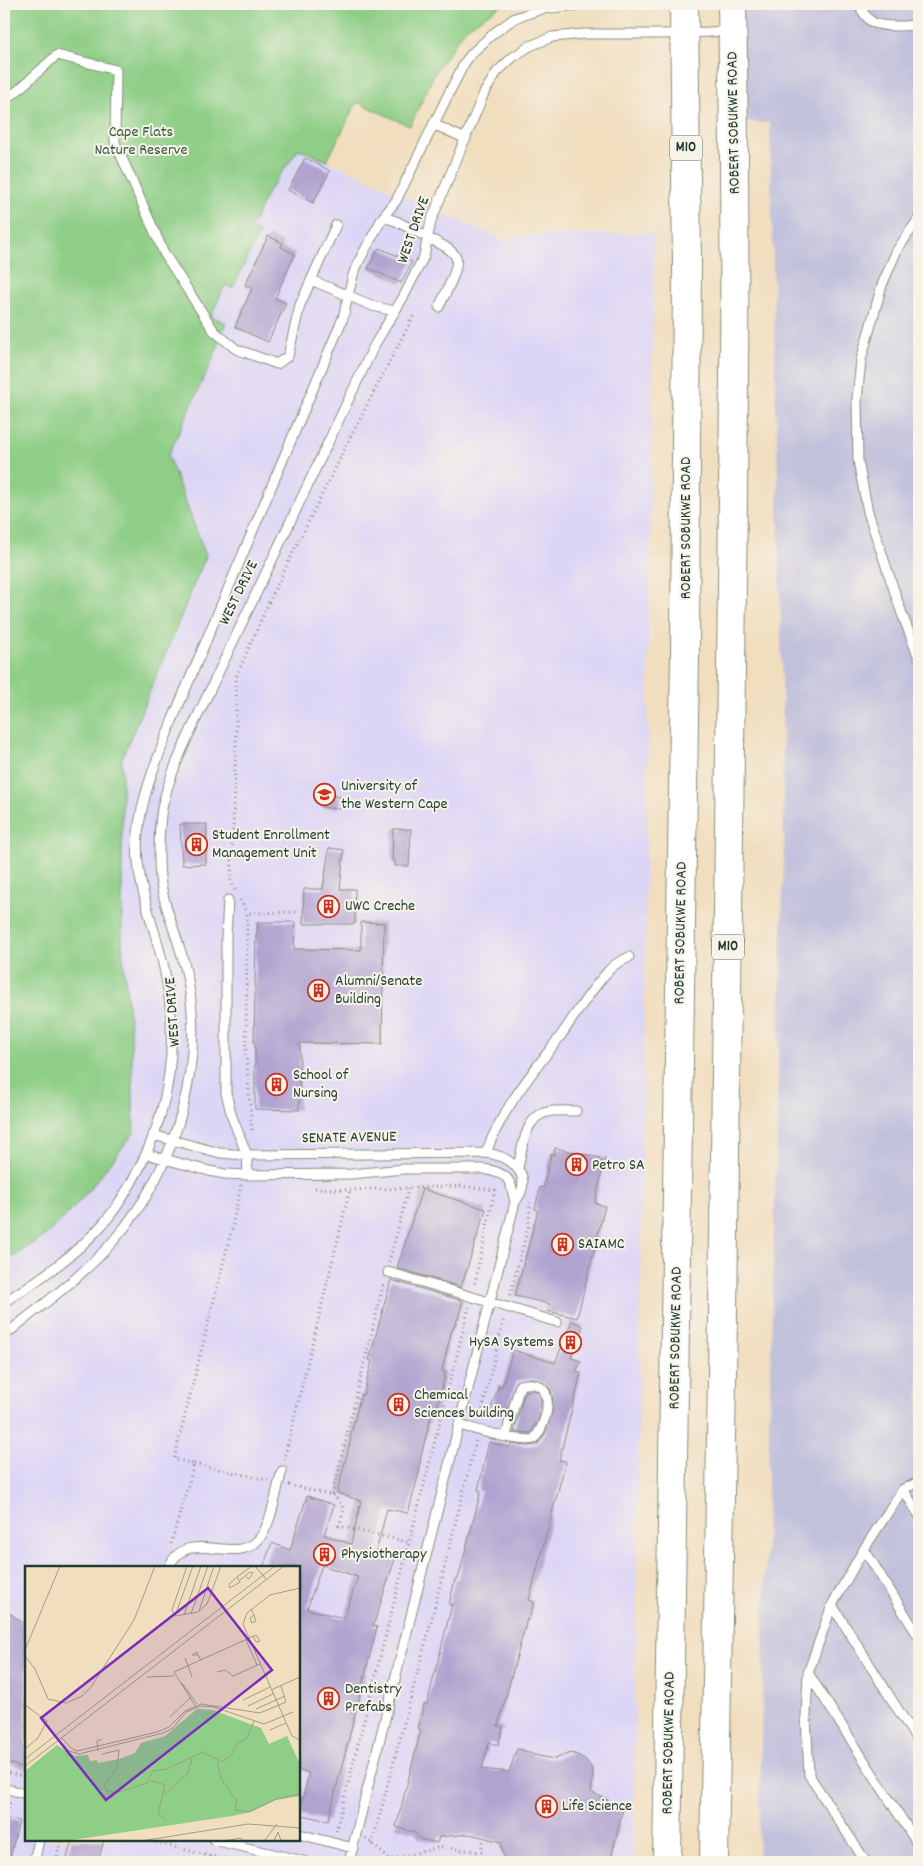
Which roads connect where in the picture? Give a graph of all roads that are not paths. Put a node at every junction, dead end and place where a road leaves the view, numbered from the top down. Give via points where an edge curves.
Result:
1 (586, 4) edge
2 (684, 4) edge
3 (732, 4) edge
4 (859, 4) edge
5 (919, 24) edge
6 (733, 31) junction
7 (684, 33) junction
8 (4, 99) edge
9 (433, 124) junction
10 (466, 139) junction
11 (383, 217) junction
12 (919, 218) edge
13 (336, 225) dead end
14 (428, 237) junction
15 (311, 280) junction
16 (349, 296) junction
17 (439, 307) dead end
18 (394, 311) junction
19 (919, 658) edge
20 (228, 900) dead end
21 (629, 957) dead end
22 (576, 1111) dead end
23 (153, 1136) junction
24 (172, 1141) junction
25 (385, 1153) junction
26 (486, 1153) junction
27 (146, 1154) junction
28 (247, 1155) junction
29 (166, 1160) junction
30 (518, 1168) junction
31 (385, 1171) junction
32 (248, 1180) junction
33 (515, 1202) junction
34 (389, 1267) road end
35 (490, 1301) junction
36 (4, 1302) edge
37 (557, 1322) dead end
38 (4, 1336) edge
39 (459, 1425) junction
40 (506, 1436) junction
41 (282, 1470) road end
42 (919, 1482) edge
43 (903, 1489) junction
44 (919, 1515) edge
45 (864, 1549) junction
46 (170, 1566) edge
47 (832, 1605) junction
48 (919, 1637) edge
49 (808, 1673) junction
50 (919, 1743) edge
51 (4, 1788) edge
52 (25, 1794) edge
53 (300, 1834) edge
54 (40, 1841) edge
55 (218, 1841) edge
56 (919, 1846) edge
57 (353, 1848) junction
58 (34, 1862) edge
59 (307, 1862) edge
60 (349, 1862) edge
61 (667, 1862) edge
62 (714, 1862) edge
63 (866, 1862) edge

1 - 9 lane, WEST DRIVE via 542,9 515,18 494,33 465,62
2 - 7 main road, ROBERT SOBUKWE ROAD / M10
3 - 6 main road, ROBERT SOBUKWE ROAD / M10
4 - 5 lane via 864,16 878,25
6 - 7 lane, WEST DRIVE
6 - 62 main road, ROBERT SOBUKWE ROAD / M10 via 732,639
7 - 10 lane, WEST DRIVE via 585,34 552,37 530,46 497,72 484,93
7 - 61 main road, ROBERT SOBUKWE ROAD / M10 via 687,253 685,645
8 - 15 lane via 58,55 116,70 115,142 164,253 214,331 236,349 277,364 288,356 300,305
9 - 10 lane
9 - 11 lane, WEST DRIVE via 396,201
10 - 14 lane, WEST DRIVE via 431,221
11 - 14 lane
11 - 16 lane, WEST DRIVE via 359,261
12 - 19 lane via 898,250 882,285 861,360 857,399 858,461 868,512
13 - 15 lane
14 - 17 lane via 451,251 456,258 457,267
14 - 18 lane, WEST DRIVE via 424,256
15 - 16 lane
16 - 18 lane
16 - 23 lane, WEST DRIVE via 169,729 145,797 138,833 139,862 170,998 172,1037 165,1099
18 - 24 lane, WEST DRIVE via 375,344 191,730 162,805 159,837 162,892 185,967 193,1036 185,1096
20 - 28 lane via 226,1093
21 - 26 lane via 610,969 578,1011 511,1103
22 - 30 lane via 538,1115 529,1127
23 - 24 lane, SENATE AVENUE
23 - 27 lane, WEST DRIVE
24 - 28 lane, SENATE AVENUE via 220,1153
24 - 29 lane, WEST DRIVE
25 - 26 lane, SENATE AVENUE
25 - 28 lane, SENATE AVENUE
25 - 31 lane
26 - 30 lane, SENATE AVENUE via 507,1158
27 - 29 lane, SENATE AVENUE
27 - 36 lane, WEST DRIVE via 103,1225 73,1254
28 - 32 lane
29 - 32 lane, SENATE AVENUE
29 - 38 lane, WEST DRIVE via 152,1187 115,1240 88,1267
30 - 33 lane via 523,1185
31 - 32 lane, SENATE AVENUE
31 - 33 lane, SENATE AVENUE via 484,1168 507,1176
33 - 35 lane
34 - 35 lane
35 - 37 lane
35 - 39 lane
39 - 40 lane
39 - 57 lane
40 - 40 lane via 534,1439 542,1427 548,1400 544,1390 520,1385
41 - 46 lane via 265,1530 256,1543 245,1549 190,1548 176,1555
42 - 43 lane
43 - 44 lane
43 - 45 lane
45 - 47 lane
45 - 48 lane
47 - 49 lane
47 - 50 lane
49 - 56 lane
49 - 63 lane via 809,1775
51 - 52 lane
53 - 57 lane
54 - 58 lane
55 - 59 lane
57 - 60 lane

